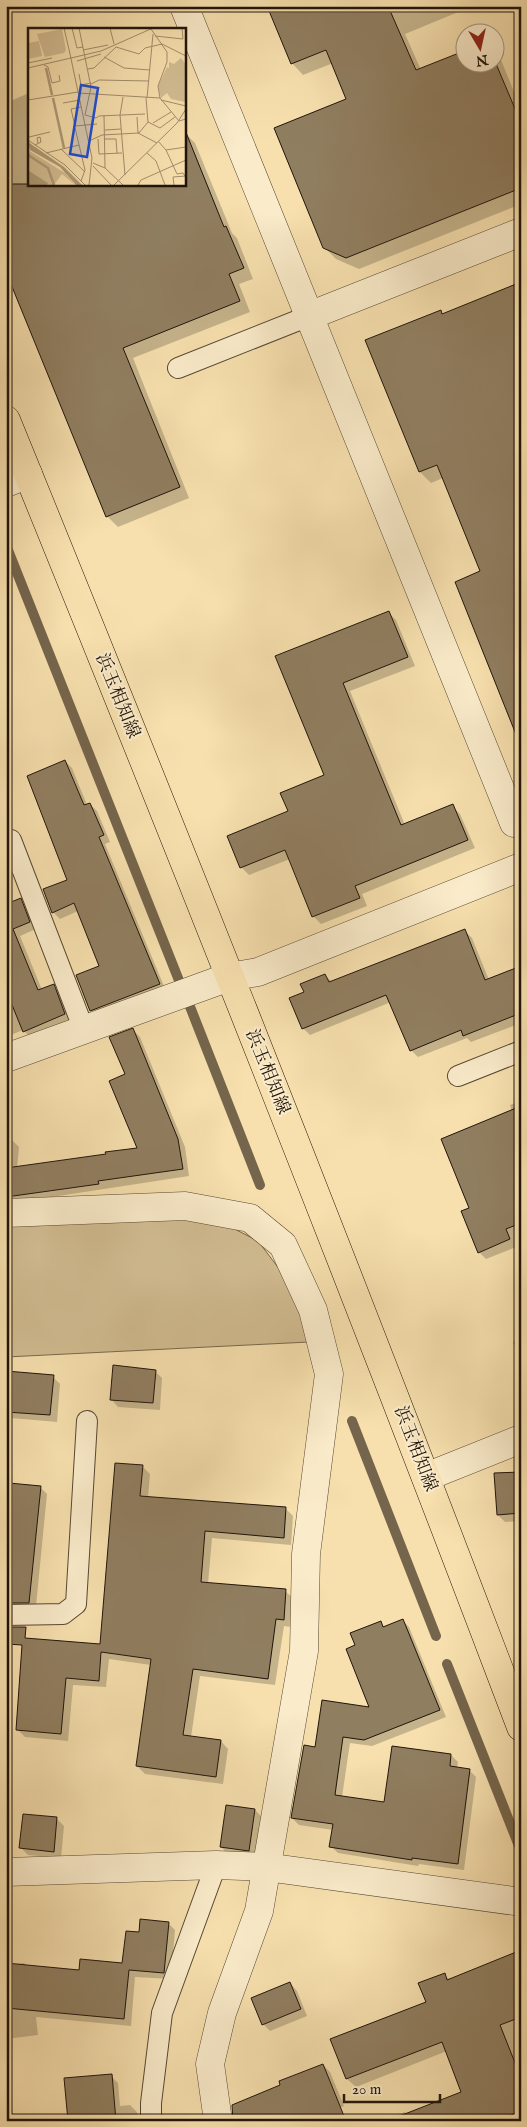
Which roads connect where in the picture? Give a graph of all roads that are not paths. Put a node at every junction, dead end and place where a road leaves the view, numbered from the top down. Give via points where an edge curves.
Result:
1 (184, 6) edge
2 (521, 232) edge
3 (309, 316) junction
4 (178, 368) dead end
5 (6, 420) edge
6 (17, 479) edge
7 (514, 823) dead end
8 (11, 840) dead end
9 (521, 867) edge
10 (229, 976) junction
11 (84, 1030) junction
12 (521, 1051) edge
13 (6, 1058) edge
14 (458, 1076) dead end
15 (6, 1213) edge
16 (87, 1421) dead end
17 (521, 1439) edge
18 (426, 1477) junction
19 (6, 1615) edge
20 (513, 1683) edge
21 (521, 1727) edge
22 (216, 1865) junction
23 (266, 1866) junction
24 (6, 1872) edge
25 (521, 1902) edge
26 (151, 2121) edge
27 (218, 2121) edge

1 - 3 street
2 - 3 street
3 - 4 lane
3 - 7 street
5 - 6 main road, 浜玉相知線
6 - 10 main road, 浜玉相知線
8 - 11 lane
9 - 10 street via 258,972
10 - 11 street
10 - 18 main road, 浜玉相知線
11 - 13 street
12 - 14 lane
15 - 23 street via 185,1206 250,1218 283,1245 313,1310 329,1374 306,1554 304,1651
16 - 19 lane via 76,1604 63,1614
17 - 18 street
18 - 20 main road, 浜玉相知線
20 - 21 main road, 浜玉相知線
22 - 23 street
22 - 24 street
22 - 26 lane via 162,2012
23 - 25 street
23 - 27 street via 259,1911 222,2013 210,2064

